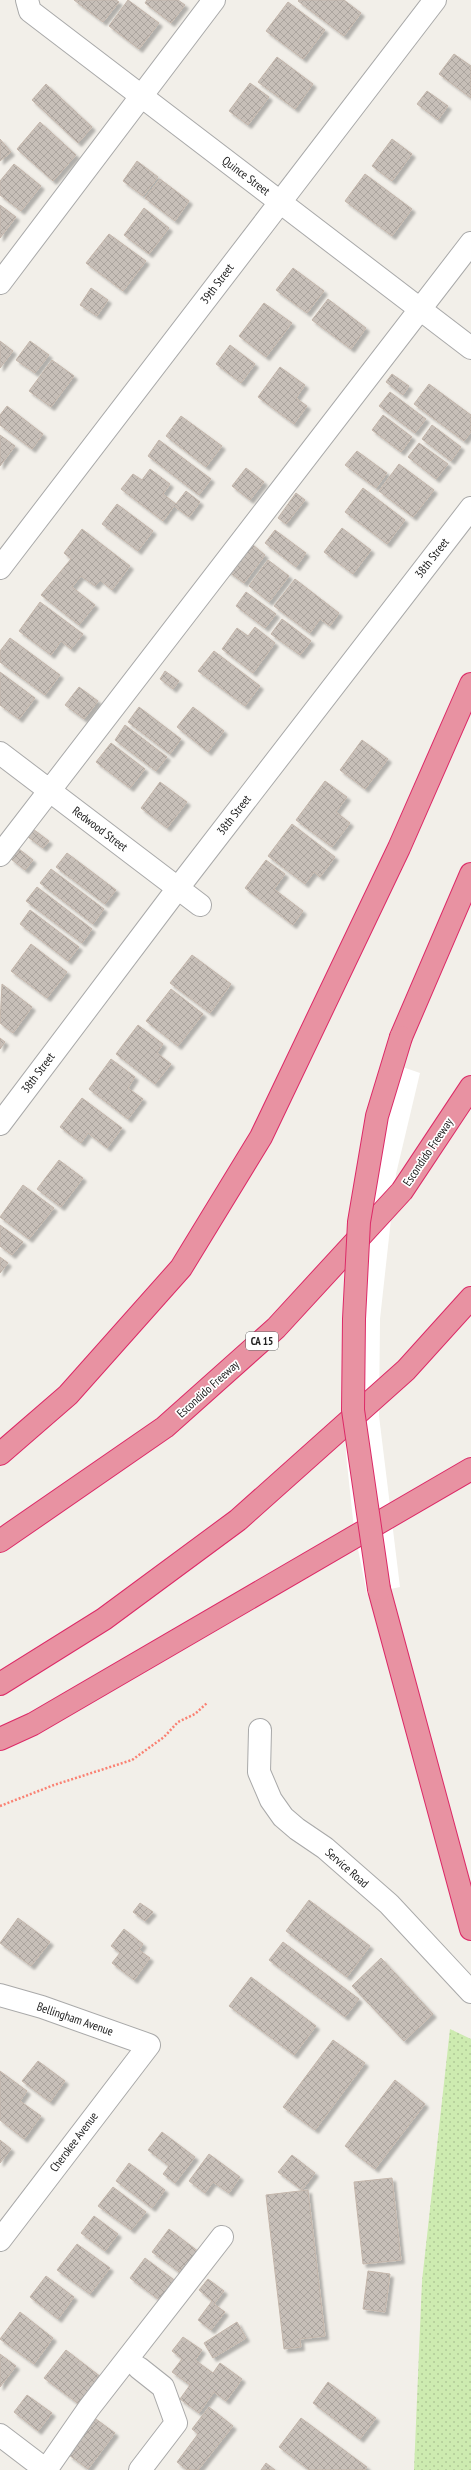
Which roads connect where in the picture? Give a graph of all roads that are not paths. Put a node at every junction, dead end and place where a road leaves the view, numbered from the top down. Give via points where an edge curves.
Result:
1 (27, 0) edge
2 (214, 0) edge
3 (435, 0) edge
4 (141, 96) junction
5 (280, 202) junction
6 (471, 243) edge
7 (0, 283) edge
8 (420, 310) junction
9 (471, 348) edge
10 (471, 508) edge
11 (0, 568) edge
12 (471, 684) edge
13 (0, 753) edge
14 (50, 790) junction
15 (0, 855) edge
16 (471, 874) edge
17 (178, 888) junction
18 (200, 905) dead end
19 (471, 1087) edge
20 (0, 1124) edge
21 (471, 1298) edge
22 (0, 1454) edge
23 (471, 1469) edge
24 (0, 1541) edge
25 (0, 1684) edge
26 (260, 1730) dead end
27 (0, 1739) edge
28 (471, 1929) edge
29 (471, 1992) edge
30 (0, 1995) edge
31 (149, 2045) joint
32 (222, 2237) dead end
33 (0, 2240) edge
34 (140, 2368) dead end
35 (0, 2435) edge
36 (46, 2470) edge
37 (140, 2470) edge

1 - 4 street, Quince Street via 30,11
2 - 4 street
3 - 5 street, 39th Street
4 - 5 street, Quince Street
4 - 7 street
5 - 8 street, Quince Street
5 - 11 street, 39th Street
6 - 8 street
8 - 9 street, Quince Street
8 - 14 street
10 - 17 street, 38th Street
12 - 22 highway via 399,848 261,1137 181,1268 68,1395
13 - 14 street, Redwood Street
14 - 15 street
14 - 17 street, Redwood Street
16 - 28 highway, bridge via 401,1037 377,1116 359,1222 354,1319 354,1410 379,1589
17 - 18 street, Redwood Street
17 - 20 street, 38th Street
19 - 24 highway, Escondido Freeway / CA 15 via 402,1191 276,1328 165,1428
21 - 25 highway via 406,1370 238,1520 104,1619
23 - 27 highway via 33,1724
26 - 29 street, Service Road via 259,1772 271,1800 282,1817 325,1848 389,1904
30 - 31 street, Bellingham Avenue
31 - 33 street, Cherokee Avenue
32 - 36 street via 89,2408
34 - 37 street via 163,2387 176,2423
35 - 36 street

